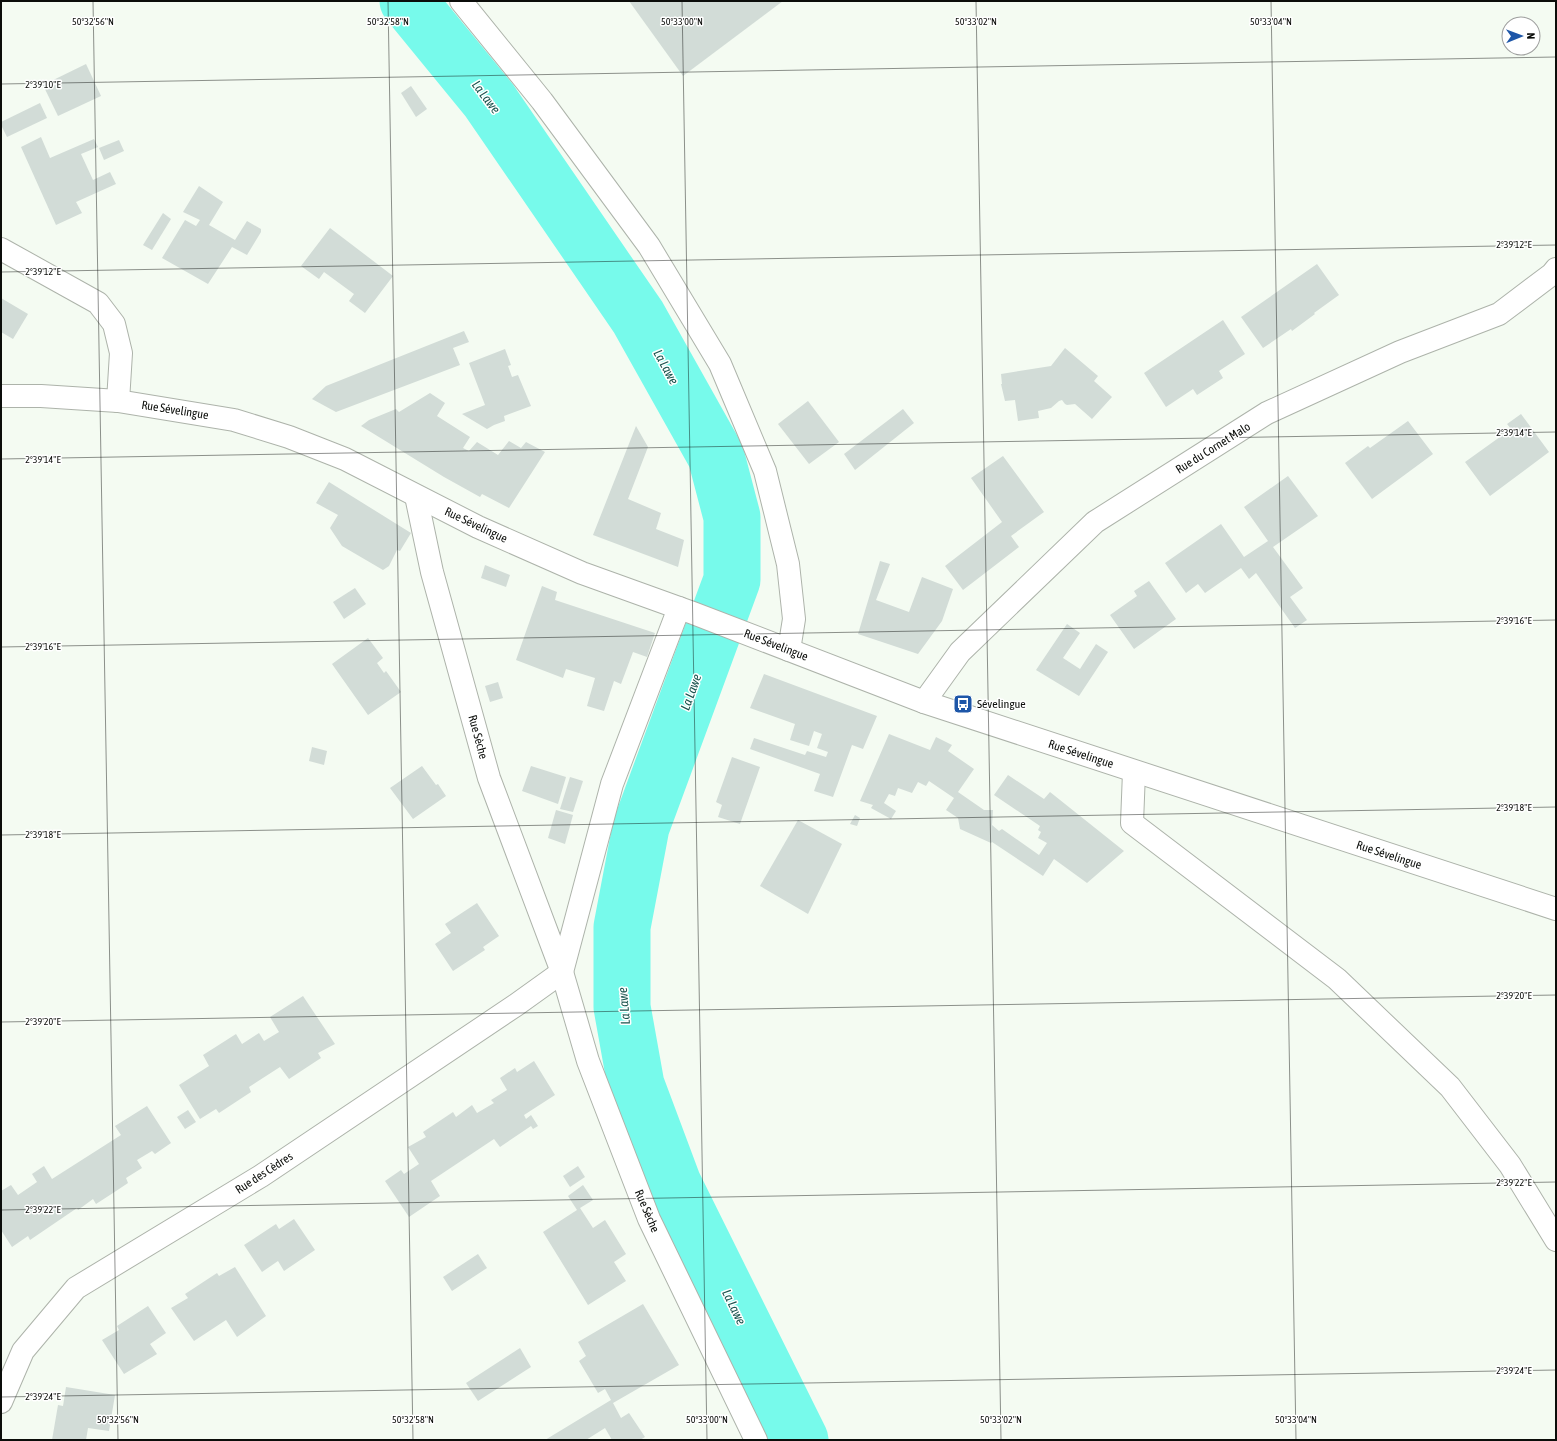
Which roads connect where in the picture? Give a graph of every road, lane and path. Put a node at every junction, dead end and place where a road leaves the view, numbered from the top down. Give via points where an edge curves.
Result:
1 (461, 1) edge
2 (1, 248) edge
3 (1556, 269) edge
4 (1, 396) edge
5 (118, 401) junction
6 (416, 496) junction
7 (686, 610) junction
8 (789, 650) junction
9 (924, 702) junction
10 (1134, 772) junction
11 (1556, 909) edge
12 (562, 972) junction
13 (1556, 1240) edge
14 (1, 1402) edge
15 (756, 1440) edge

1 - 8 street via 542,101 649,246 720,364 765,471 788,564 794,620
2 - 5 street via 98,302 114,324 121,353
3 - 9 street, Rue du Cornet Malo via 1499,314 1400,352 1267,413 1095,522 960,652
4 - 5 street, Rue Sévelingue
5 - 6 street, Rue Sévelingue via 234,420 289,437 345,459
6 - 7 street, Rue Sévelingue via 478,527 582,573
6 - 12 street, Rue Sèche via 432,572 489,778
7 - 8 street, Rue Sévelingue
7 - 12 street via 612,784
8 - 9 street, Rue Sévelingue
9 - 10 street, Rue Sévelingue
10 - 11 street, Rue Sévelingue
10 - 13 street via 1132,822 1337,979 1450,1087 1510,1165
12 - 14 street, Rue des Cèdres via 261,1176 76,1288 23,1351
12 - 15 street, Rue Sèche via 588,1060 649,1220

